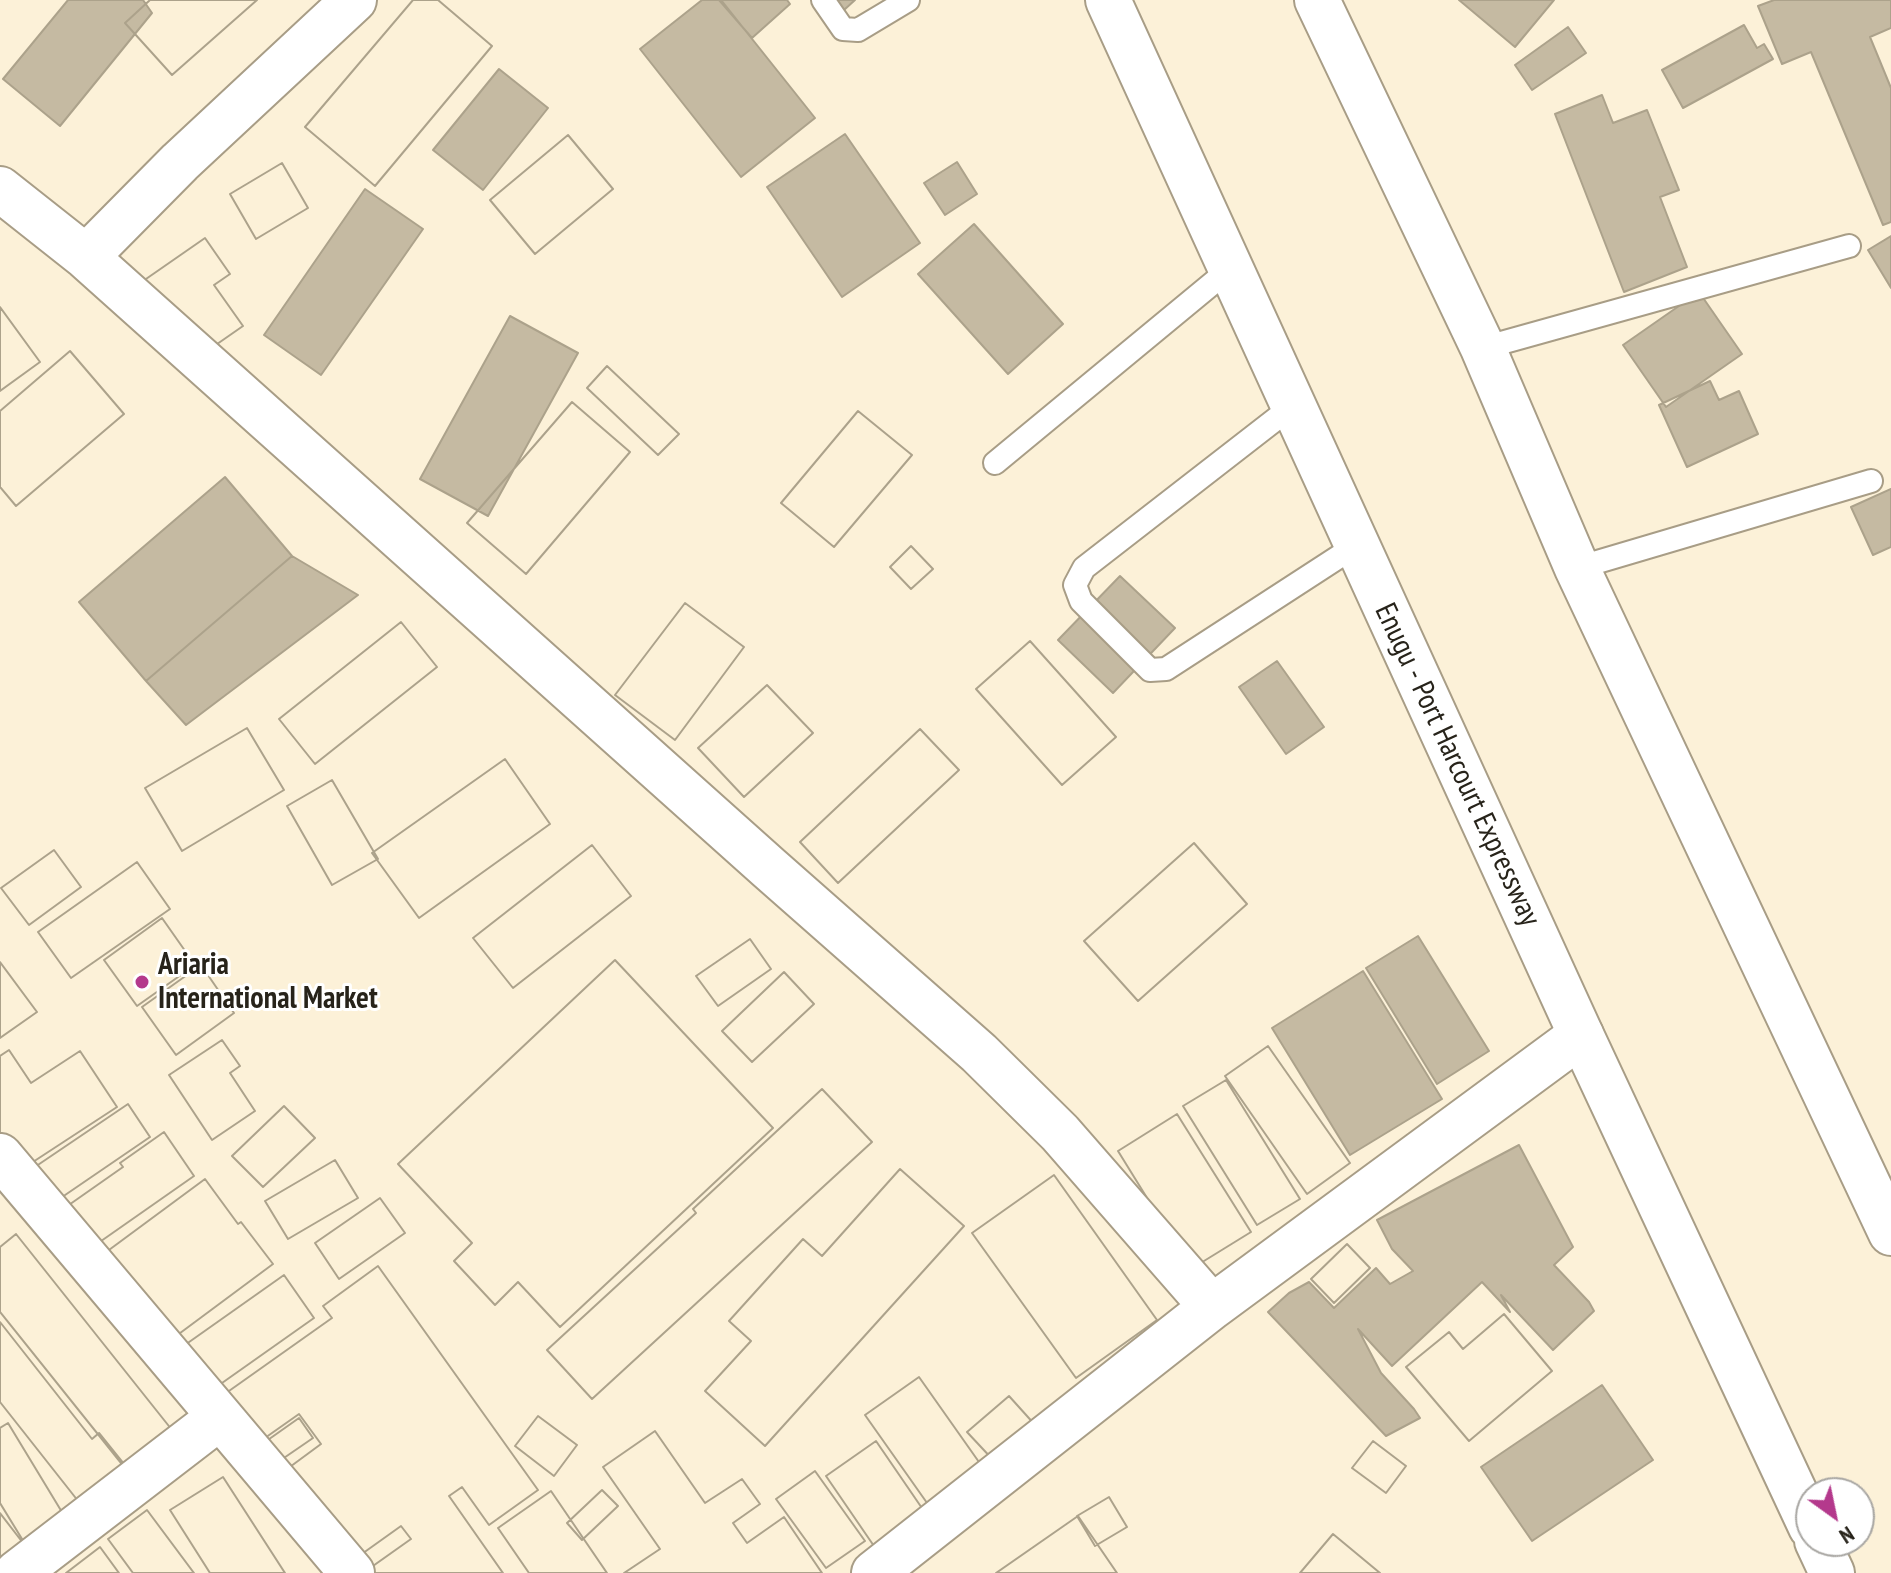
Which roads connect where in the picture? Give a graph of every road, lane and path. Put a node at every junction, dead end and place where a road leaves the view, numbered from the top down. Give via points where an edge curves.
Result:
1 (354, 0) edge
2 (823, 0) edge
3 (908, 0) edge
4 (1108, 0) edge
5 (1317, 0) edge
6 (0, 189) edge
7 (1849, 246) dead end
8 (86, 257) junction
9 (1231, 268) junction
10 (1483, 348) junction
11 (1294, 405) junction
12 (995, 463) dead end
13 (1871, 481) dead end
14 (1357, 545) junction
15 (1577, 568) junction
16 (1581, 1035) junction
17 (0, 1156) edge
18 (1886, 1211) edge
19 (1212, 1307) junction
20 (220, 1417) junction
21 (1795, 1493) edge
22 (17, 1573) edge
23 (352, 1573) edge
24 (874, 1573) edge

1 - 8 main road
2 - 3 lane via 843,29 858,30
4 - 9 main road, Enugu - Port Harcourt Expressway
5 - 10 main road
6 - 8 main road
7 - 10 lane
8 - 19 main road via 979,1053 1060,1133
9 - 11 main road, Enugu - Port Harcourt Expressway
9 - 12 lane
10 - 15 main road
11 - 14 main road, Enugu - Port Harcourt Expressway
11 - 14 lane via 1084,568 1075,585 1081,601 1150,670 1166,669
13 - 15 lane
14 - 16 main road, Enugu - Port Harcourt Expressway
15 - 18 main road
16 - 19 main road
16 - 21 main road, Enugu - Port Harcourt Expressway
17 - 20 main road
19 - 24 main road
20 - 22 main road
20 - 23 main road

